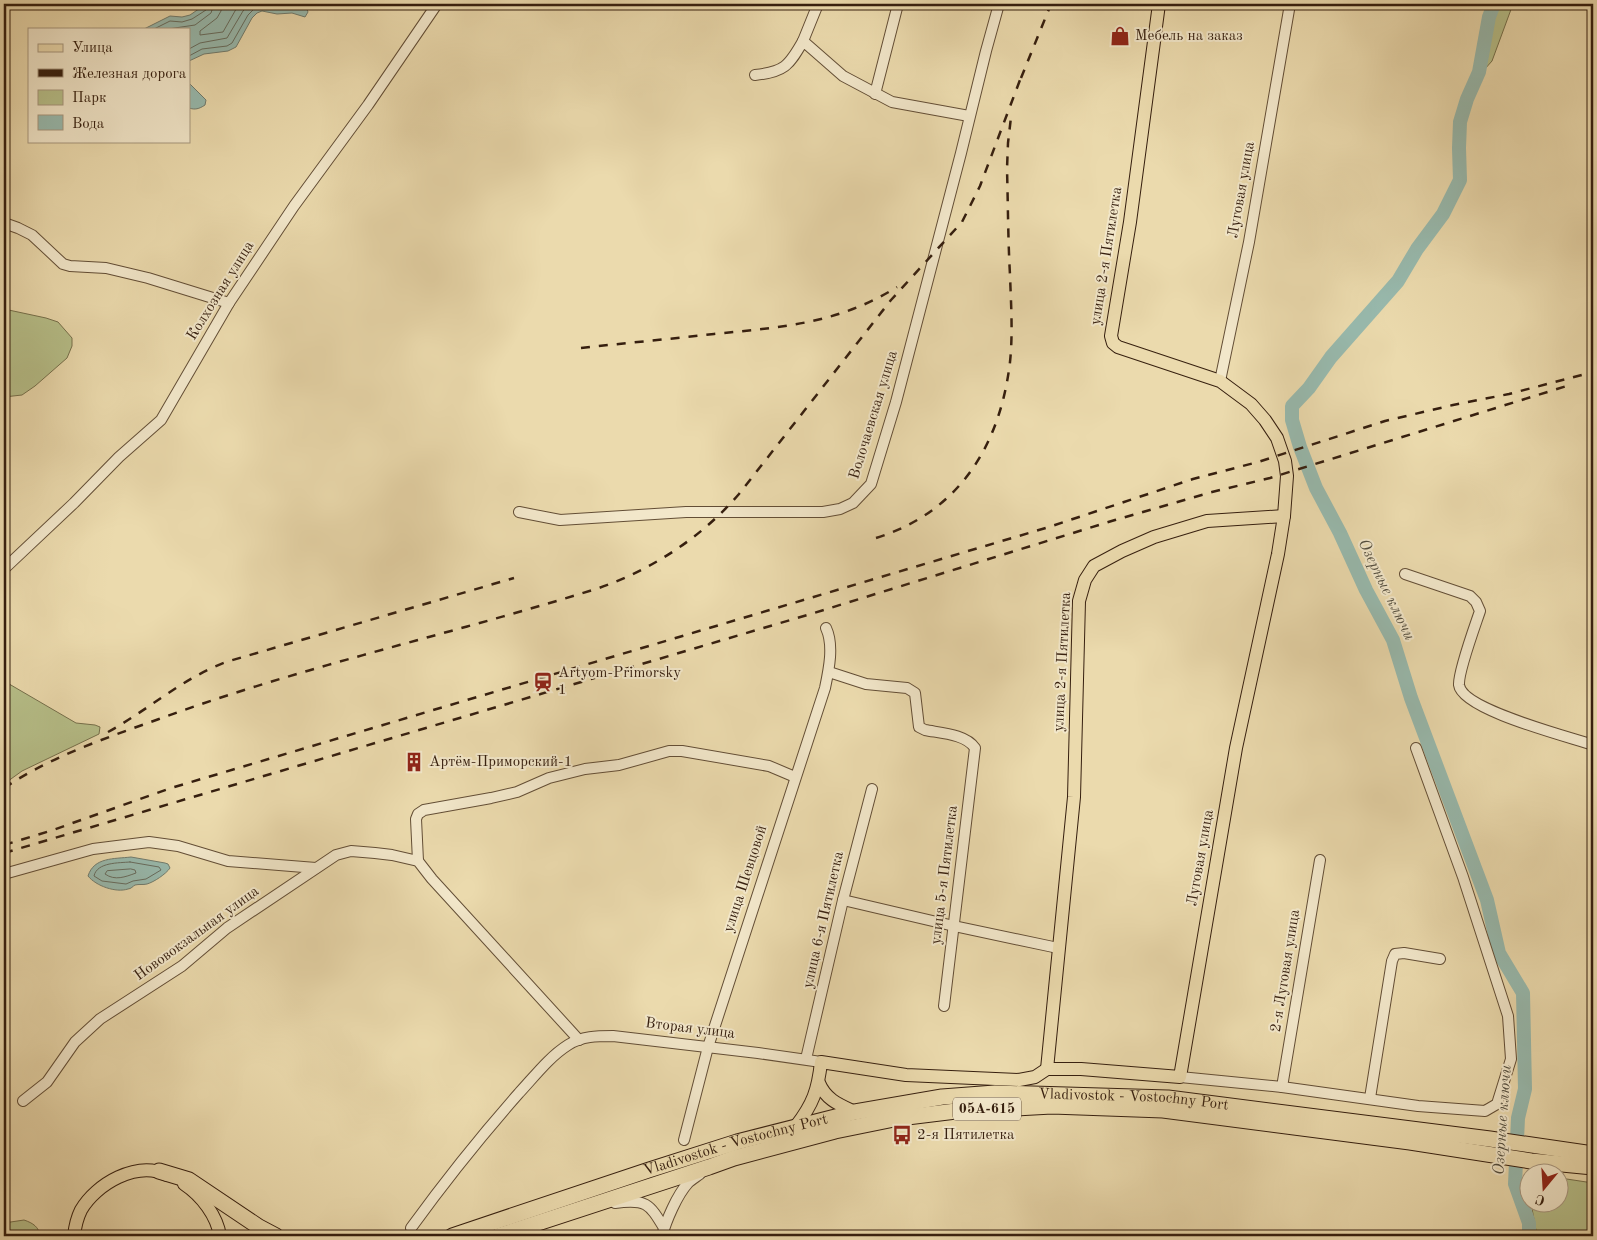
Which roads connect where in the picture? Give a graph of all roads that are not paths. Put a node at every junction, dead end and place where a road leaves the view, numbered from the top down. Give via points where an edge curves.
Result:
1 (437, 4) edge
2 (818, 4) edge
3 (898, 4) edge
4 (999, 4) edge
5 (1159, 4) edge
6 (1290, 4) edge
7 (802, 41) junction
8 (755, 75) dead end
9 (875, 94) junction
10 (969, 116) junction
11 (4, 223) edge
12 (229, 303) junction
13 (1220, 381) junction
14 (520, 512) dead end
15 (1284, 516) junction
16 (4, 569) edge
17 (1405, 574) dead end
18 (826, 628) dead end
19 (829, 672) junction
20 (1593, 745) edge
21 (1416, 748) dead end
22 (795, 777) junction
23 (872, 788) dead end
24 (1320, 860) dead end
25 (418, 861) junction
26 (316, 868) junction
27 (4, 874) edge
28 (843, 900) junction
29 (954, 926) junction
30 (1058, 948) junction
31 (1440, 959) dead end
32 (944, 1006) dead end
33 (579, 1040) junction
34 (708, 1047) junction
35 (806, 1059) junction
36 (821, 1062) junction
37 (1048, 1069) junction
38 (1180, 1077) junction
39 (819, 1083) junction
40 (1282, 1087) junction
41 (1370, 1098) junction
42 (23, 1101) dead end
43 (856, 1112) junction
44 (796, 1126) junction
45 (684, 1140) dead end
46 (1593, 1154) edge
47 (709, 1167) junction
48 (1593, 1167) edge
49 (159, 1171) junction
50 (581, 1208) junction
51 (411, 1228) dead end
52 (663, 1232) edge
53 (74, 1236) edge
54 (220, 1236) edge
55 (276, 1236) edge
56 (452, 1236) edge
57 (498, 1236) edge

1 - 12 street, Колхозная улица
2 - 7 street
3 - 9 street
4 - 10 street, Волочаевская улица
5 - 13 main road, улица 2-я Пятилетка via 1130,222 1110,336 1118,347
6 - 13 street, Луговая улица via 1251,232
7 - 8 street via 788,65 775,72
7 - 9 street via 843,76
9 - 10 street via 892,102
10 - 14 street, Волочаевская улица via 896,402 871,484 853,504 823,512 686,512 560,520
11 - 12 street via 32,236 63,264 106,268
12 - 16 street, Колхозная улица via 161,420
13 - 15 main road, улица 2-я Пятилетка via 1251,404 1277,438 1287,476
15 - 30 main road, улица 2-я Пятилетка via 1207,521 1154,537 1094,566 1085,580 1079,601 1074,797
15 - 38 main road, Луговая улица via 1236,748
17 - 20 street via 1470,596 1476,602 1480,611 1459,677 1461,692 1467,698 1539,730
18 - 19 street, улица Шевцовой via 830,636
19 - 22 street, улица Шевцовой
19 - 29 street, улица 5-я Пятилетка via 866,684 913,690 919,727 965,739 976,748
21 - 41 street via 1508,1016 1511,1059 1498,1104 1485,1111 1418,1106
22 - 25 street via 769,766 682,751 585,769 549,778 518,792 424,810 416,819
22 - 34 street, улица Шевцовой
23 - 28 street, улица 6-я Пятилетка
24 - 40 street, 2-я Луговая улица
25 - 26 street, Нововокзальная улица via 351,851 336,854
25 - 33 street
26 - 27 street via 228,862 178,846 149,842 93,849
26 - 42 street, Нововокзальная улица via 227,928 182,966 100,1019 75,1042 47,1082
28 - 29 street
28 - 35 street, улица 6-я Пятилетка
29 - 30 street
29 - 32 street, улица 5-я Пятилетка
30 - 37 main road, улица 2-я Пятилетка
31 - 41 street via 1404,953 1396,954 1392,960
33 - 34 street, Вторая улица via 612,1036
33 - 51 street, Вторая улица via 560,1051 488,1128
34 - 35 street, Вторая улица
34 - 45 street, улица Шевцовой
35 - 36 street, Вторая улица
36 - 37 main road, Вторая улица via 906,1075 1019,1080 1035,1077
36 - 39 main road
37 - 38 main road
38 - 40 street
39 - 43 main road via 830,1100
39 - 44 main road via 811,1106
40 - 41 street
43 - 44 highway, Vladivostok - Vostochny Port / 05А-615
43 - 46 highway, Vladivostok - Vostochny Port / 05А-615 via 942,1096 995,1093 1168,1098
44 - 56 highway, Vladivostok - Vostochny Port / 05А-615 via 649,1170
47 - 48 highway, Vladivostok - Vostochny Port / 05А-615 via 817,1136 899,1118 1028,1106 1163,1110
47 - 50 highway, Vladivostok - Vostochny Port / 05А-615
47 - 52 street via 688,1183 679,1195
49 - 53 main road via 140,1171 118,1177 102,1188 81,1211
49 - 54 main road via 195,1192 208,1206
49 - 55 highway via 189,1180
50 - 52 street via 641,1202 652,1209
50 - 57 highway, Vladivostok - Vostochny Port / 05А-615

